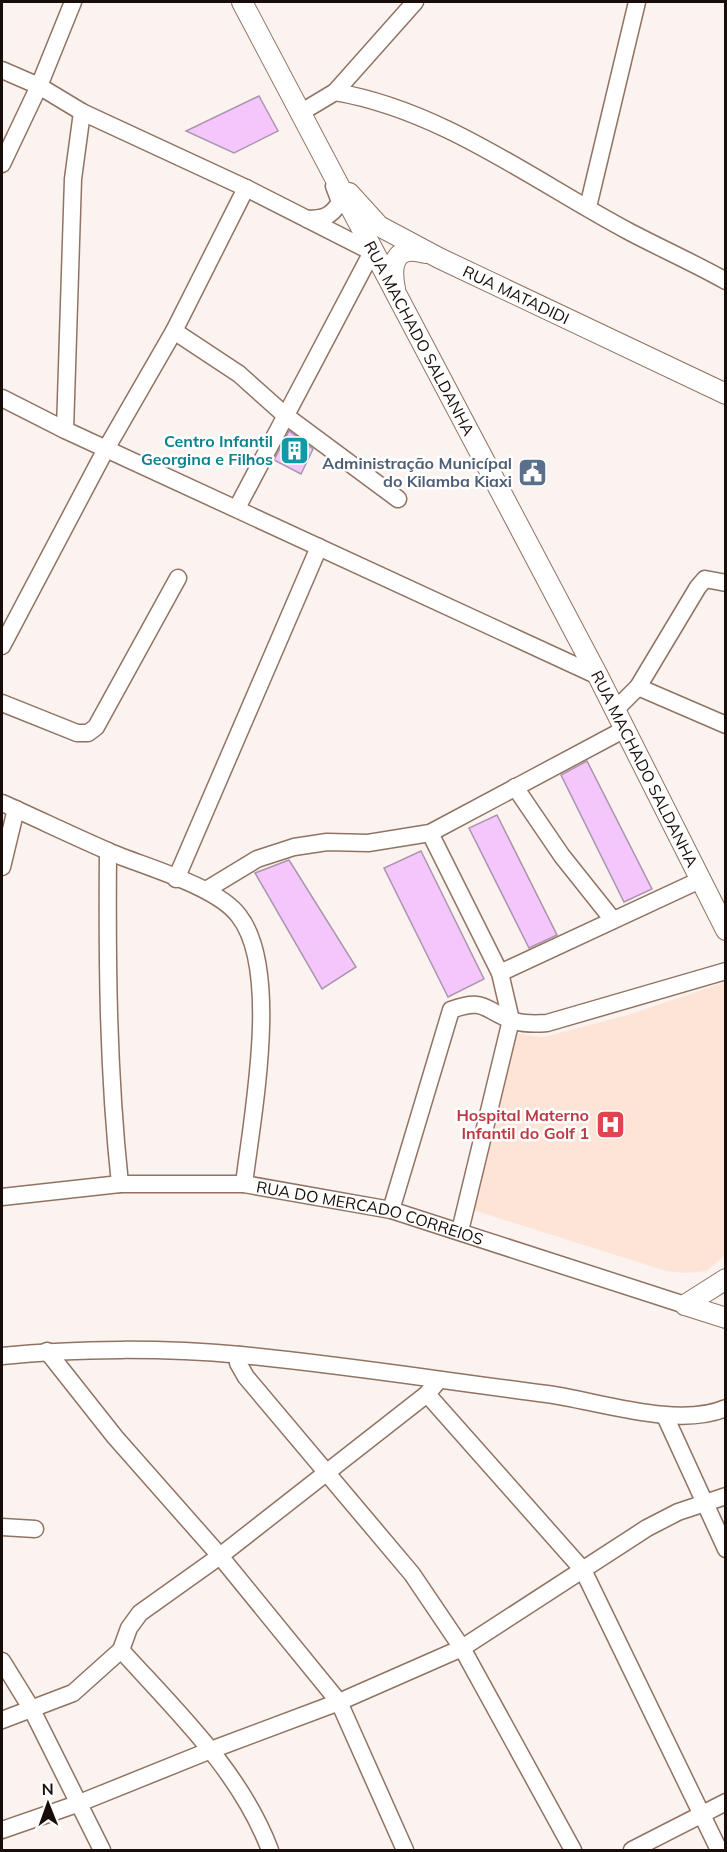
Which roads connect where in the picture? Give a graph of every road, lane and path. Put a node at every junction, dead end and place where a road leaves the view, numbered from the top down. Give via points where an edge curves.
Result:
1 (73, 2) edge
2 (242, 2) edge
3 (415, 2) edge
4 (637, 2) edge
5 (2, 70) edge
6 (39, 87) junction
7 (335, 92) junction
8 (82, 112) junction
9 (300, 113) junction
10 (2, 164) edge
11 (327, 166) junction
12 (246, 188) junction
13 (588, 207) junction
14 (306, 219) junction
15 (372, 252) junction
16 (439, 258) junction
17 (725, 278) edge
18 (396, 295) junction
19 (174, 331) junction
20 (726, 394) edge
21 (2, 398) edge
22 (286, 416) junction
23 (65, 430) junction
24 (106, 449) junction
25 (398, 499) dead end
26 (237, 508) junction
27 (319, 547) junction
28 (178, 578) dead end
29 (726, 583) edge
30 (2, 646) edge
31 (598, 676) junction
32 (638, 687) junction
33 (2, 703) edge
34 (615, 710) junction
35 (726, 725) edge
36 (625, 729) junction
37 (515, 787) junction
38 (9, 806) edge
39 (430, 833) junction
40 (108, 851) junction
41 (2, 867) edge
42 (176, 879) junction
43 (700, 880) junction
44 (206, 890) junction
45 (613, 921) junction
46 (726, 930) edge
47 (726, 971) edge
48 (500, 973) junction
49 (511, 1020) junction
50 (120, 1184) junction
51 (244, 1184) junction
52 (2, 1197) edge
53 (392, 1210) junction
54 (460, 1231) junction
55 (726, 1279) edge
56 (685, 1305) junction
57 (726, 1318) edge
58 (46, 1351) junction
59 (238, 1355) junction
60 (2, 1356) edge
61 (432, 1387) junction
62 (726, 1408) edge
63 (664, 1416) junction
64 (328, 1472) junction
65 (726, 1496) edge
66 (704, 1503) junction
67 (2, 1527) edge
68 (35, 1529) dead end
69 (726, 1549) edge
70 (220, 1556) junction
71 (583, 1569) junction
72 (462, 1648) junction
73 (121, 1650) junction
74 (2, 1660) edge
75 (339, 1702) junction
76 (31, 1708) junction
77 (2, 1720) edge
78 (211, 1750) junction
79 (726, 1802) edge
80 (77, 1804) junction
81 (701, 1815) junction
82 (2, 1830) edge
83 (102, 1851) edge
84 (270, 1851) edge
85 (405, 1851) edge
86 (573, 1851) edge
87 (632, 1851) edge
88 (719, 1851) edge

1 - 6 street
2 - 9 street, RUA MACHADO SALDANHA
3 - 7 street
4 - 13 street
5 - 6 street
6 - 8 street
6 - 10 street
7 - 9 street
7 - 13 street via 405,113 455,135
8 - 12 street
8 - 23 street via 73,179
9 - 11 street, RUA MACHADO SALDANHA
11 - 14 street via 340,202 333,214
11 - 15 street, RUA MACHADO SALDANHA
11 - 16 street, RUA MATADIDI via 379,226
12 - 14 street
12 - 19 street
13 - 17 street
14 - 15 street
15 - 18 street, RUA MACHADO SALDANHA
15 - 22 street
16 - 18 street via 420,252 402,253 391,271
16 - 20 street, RUA MATADIDI
18 - 31 street, RUA MACHADO SALDANHA
19 - 22 street via 239,374
19 - 24 street
21 - 23 street
22 - 25 street
22 - 26 street
23 - 24 street
24 - 26 street
24 - 30 street
26 - 27 street
27 - 31 street
27 - 42 street
28 - 33 street via 96,727 88,733 77,733
29 - 32 street via 705,579 698,587
31 - 34 street, RUA MACHADO SALDANHA
32 - 34 street
32 - 35 street
34 - 36 street, RUA MACHADO SALDANHA
36 - 37 street
36 - 43 street, RUA MACHADO SALDANHA
37 - 39 street
37 - 45 street
38 - 40 street
38 - 41 street
39 - 44 street via 368,843 327,842 294,847 257,859
39 - 48 street
40 - 42 street
40 - 50 street via 107,986 111,1094
42 - 44 street
43 - 45 street
43 - 46 street, RUA MACHADO SALDANHA
44 - 51 street via 240,916 259,960 262,989 257,1070
45 - 48 street
47 - 49 street via 547,1023
48 - 49 street
49 - 53 street via 489,1007 470,1003 451,1010
49 - 54 street
50 - 51 street, RUA DO MERCADO CORREIOS
50 - 52 street, RUA DO MERCADO CORREIOS
51 - 53 street, RUA DO MERCADO CORREIOS
53 - 54 street, RUA DO MERCADO CORREIOS
54 - 56 street, RUA DO MERCADO CORREIOS
55 - 56 street
56 - 57 street, RUA DO MERCADO CORREIOS
58 - 59 street
58 - 60 street
58 - 70 street via 115,1437
59 - 61 street
59 - 64 street via 246,1377
61 - 63 street via 551,1395
61 - 64 street
61 - 71 street
62 - 63 street via 697,1415
63 - 66 street
64 - 70 street
64 - 72 street via 412,1574
65 - 66 street
66 - 69 street
66 - 71 street via 647,1528
67 - 68 street
70 - 73 street via 140,1613
70 - 75 street
71 - 72 street
71 - 81 street
72 - 75 street
72 - 86 street
73 - 76 street via 73,1693
73 - 78 street
74 - 76 street
75 - 78 street
75 - 85 street
76 - 77 street
76 - 80 street
78 - 80 street
78 - 84 street via 243,1796
79 - 81 street
80 - 82 street
80 - 83 street
81 - 87 street
81 - 88 street

